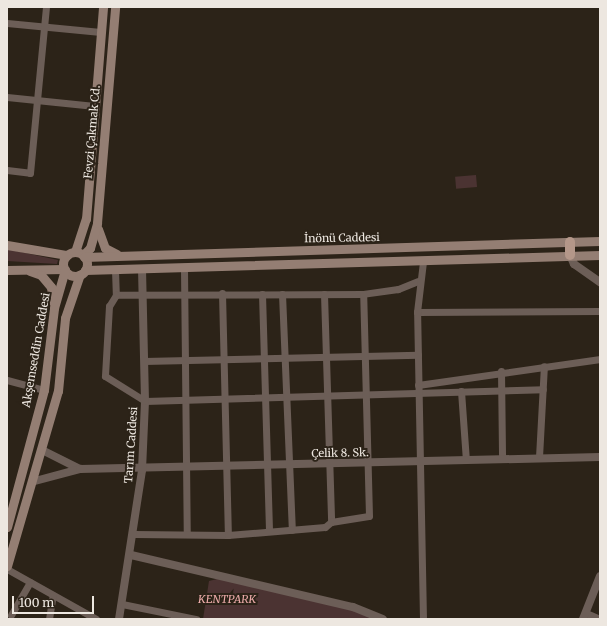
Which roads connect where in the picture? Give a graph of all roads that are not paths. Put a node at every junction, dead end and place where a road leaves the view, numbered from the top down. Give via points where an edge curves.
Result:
1 (46, 7) edge
2 (103, 7) edge
3 (115, 7) edge
4 (7, 23) edge
5 (45, 25) junction
6 (101, 32) junction
7 (7, 98) edge
8 (37, 100) junction
9 (95, 106) junction
10 (7, 170) edge
11 (97, 222) junction
12 (600, 241) edge
13 (570, 242) junction
14 (7, 245) edge
15 (600, 254) edge
16 (77, 255) junction
17 (570, 255) junction
18 (120, 256) junction
19 (423, 262) junction
20 (25, 269) junction
21 (65, 269) junction
22 (184, 269) junction
23 (7, 270) edge
24 (115, 270) junction
25 (142, 270) junction
26 (82, 272) junction
27 (418, 281) junction
28 (600, 282) edge
29 (184, 292) junction
30 (144, 293) junction
31 (222, 293) junction
32 (262, 294) junction
33 (282, 294) junction
34 (324, 294) junction
35 (363, 294) junction
36 (116, 295) junction
37 (54, 308) junction
38 (600, 311) edge
39 (417, 312) junction
40 (363, 355) junction
41 (418, 355) junction
42 (324, 357) junction
43 (285, 359) junction
44 (600, 359) edge
45 (263, 360) junction
46 (144, 361) junction
47 (184, 361) junction
48 (224, 361) junction
49 (544, 366) junction
50 (502, 371) junction
51 (7, 380) edge
52 (418, 389) junction
53 (542, 389) junction
54 (44, 390) junction
55 (502, 390) junction
56 (462, 391) junction
57 (364, 394) junction
58 (325, 395) junction
59 (287, 396) junction
60 (264, 397) junction
61 (225, 398) junction
62 (185, 399) junction
63 (145, 401) junction
64 (42, 450) junction
65 (540, 457) junction
66 (600, 457) edge
67 (502, 458) junction
68 (466, 460) junction
69 (420, 462) junction
70 (367, 463) junction
71 (327, 464) junction
72 (266, 465) junction
73 (290, 465) junction
74 (225, 466) junction
75 (186, 467) junction
76 (142, 468) junction
77 (80, 469) junction
78 (35, 481) junction
79 (8, 522) edge
80 (331, 522) junction
81 (292, 530) junction
82 (269, 531) junction
83 (134, 534) junction
84 (187, 534) junction
85 (228, 535) junction
86 (131, 555) junction
87 (7, 568) edge
88 (600, 576) edge
89 (30, 582) junction
90 (597, 592) edge
91 (53, 595) junction
92 (122, 604) junction
93 (10, 616) edge
94 (584, 616) edge
95 (49, 619) edge
96 (96, 619) edge
97 (119, 619) edge
98 (196, 619) edge
99 (384, 619) edge
100 (423, 619) edge
101 (600, 619) edge

1 - 5 street
2 - 6 main road, Fevzi Çakmak Cd.
3 - 11 main road, Fevzi Çakmak Cd.
4 - 5 street
5 - 6 street
5 - 8 street
6 - 9 main road, Fevzi Çakmak Cd.
7 - 8 street
8 - 9 street
8 - 10 street via 30,173
9 - 16 main road, Fevzi Çakmak Cd. via 86,219
11 - 16 main road, Fevzi Çakmak Cd. via 90,248
11 - 18 main road via 99,241 104,248
12 - 13 main road, İnönü Caddesi
13 - 17 main road
13 - 18 main road, İnönü Caddesi
14 - 16 main road, İnönü Caddesi
15 - 17 main road
16 - 18 main road, İnönü Caddesi
16 - 21 main road, Akşemseddin Caddesi
16 - 26 main road
17 - 19 main road
17 - 28 street via 574,264
19 - 22 main road
19 - 27 street
20 - 21 main road
20 - 23 main road
20 - 37 main road via 41,275 51,287
21 - 26 main road
21 - 37 main road, Akşemseddin Caddesi
22 - 25 main road
22 - 29 street
24 - 25 main road
24 - 26 main road
24 - 36 street
25 - 30 street, Tarım Caddesi
26 - 64 main road, Akşemseddin Caddesi via 65,318 58,391
27 - 35 street via 398,289
27 - 39 street
29 - 30 street
29 - 31 street
29 - 47 street
30 - 36 street
30 - 46 street, Tarım Caddesi
31 - 32 street
31 - 48 street
32 - 33 street
32 - 45 street
33 - 34 street
33 - 43 street
34 - 35 street
34 - 42 street
35 - 40 street
36 - 63 street via 109,306 105,376
37 - 54 main road, Akşemseddin Caddesi
38 - 39 street
39 - 41 street
40 - 41 street
40 - 42 street
40 - 57 street
41 - 52 street
42 - 43 street
42 - 58 street
43 - 45 street
43 - 59 street
44 - 49 street
45 - 48 street
45 - 60 street
46 - 47 street
46 - 63 street, Tarım Caddesi
47 - 48 street
47 - 62 street
48 - 61 street
49 - 50 street
49 - 53 street
50 - 52 street
50 - 55 street
51 - 54 street
52 - 56 street
52 - 57 street
52 - 69 street
53 - 55 street
53 - 65 street
54 - 79 main road, Akşemseddin Caddesi
55 - 56 street
55 - 67 street
56 - 68 street
57 - 58 street
57 - 70 street
58 - 59 street
58 - 71 street
59 - 60 street
59 - 73 street
60 - 61 street
60 - 72 street
61 - 62 street
61 - 74 street
62 - 63 street
62 - 75 street
63 - 76 street, Tarım Caddesi
64 - 77 street
64 - 78 main road, Akşemseddin Caddesi
65 - 66 street, Çelik 8. Sk.
65 - 67 street, Çelik 8. Sk.
67 - 68 street, Çelik 8. Sk.
68 - 69 street, Çelik 8. Sk.
69 - 70 street, Çelik 8. Sk.
69 - 100 street
70 - 71 street, Çelik 8. Sk.
70 - 80 street via 369,516
71 - 73 street, Çelik 8. Sk.
71 - 80 street
72 - 73 street, Çelik 8. Sk.
72 - 74 street, Çelik 8. Sk.
72 - 82 street
73 - 81 street
74 - 75 street, Çelik 8. Sk.
74 - 85 street
75 - 76 street, Çelik 8. Sk.
75 - 84 street
76 - 77 street, Çelik 8. Sk.
76 - 83 street, Tarım Caddesi
77 - 78 street
78 - 87 main road, Akşemseddin Caddesi
80 - 81 street via 325,527
81 - 82 street
82 - 85 street
83 - 84 street
83 - 86 street, Tarım Caddesi
84 - 85 street
86 - 92 street, Tarım Caddesi
86 - 99 street via 353,607
87 - 89 street
88 - 90 street
89 - 91 street
89 - 93 street
90 - 94 street
91 - 95 street
91 - 96 street
92 - 97 street, Tarım Caddesi
92 - 98 street
94 - 101 street

